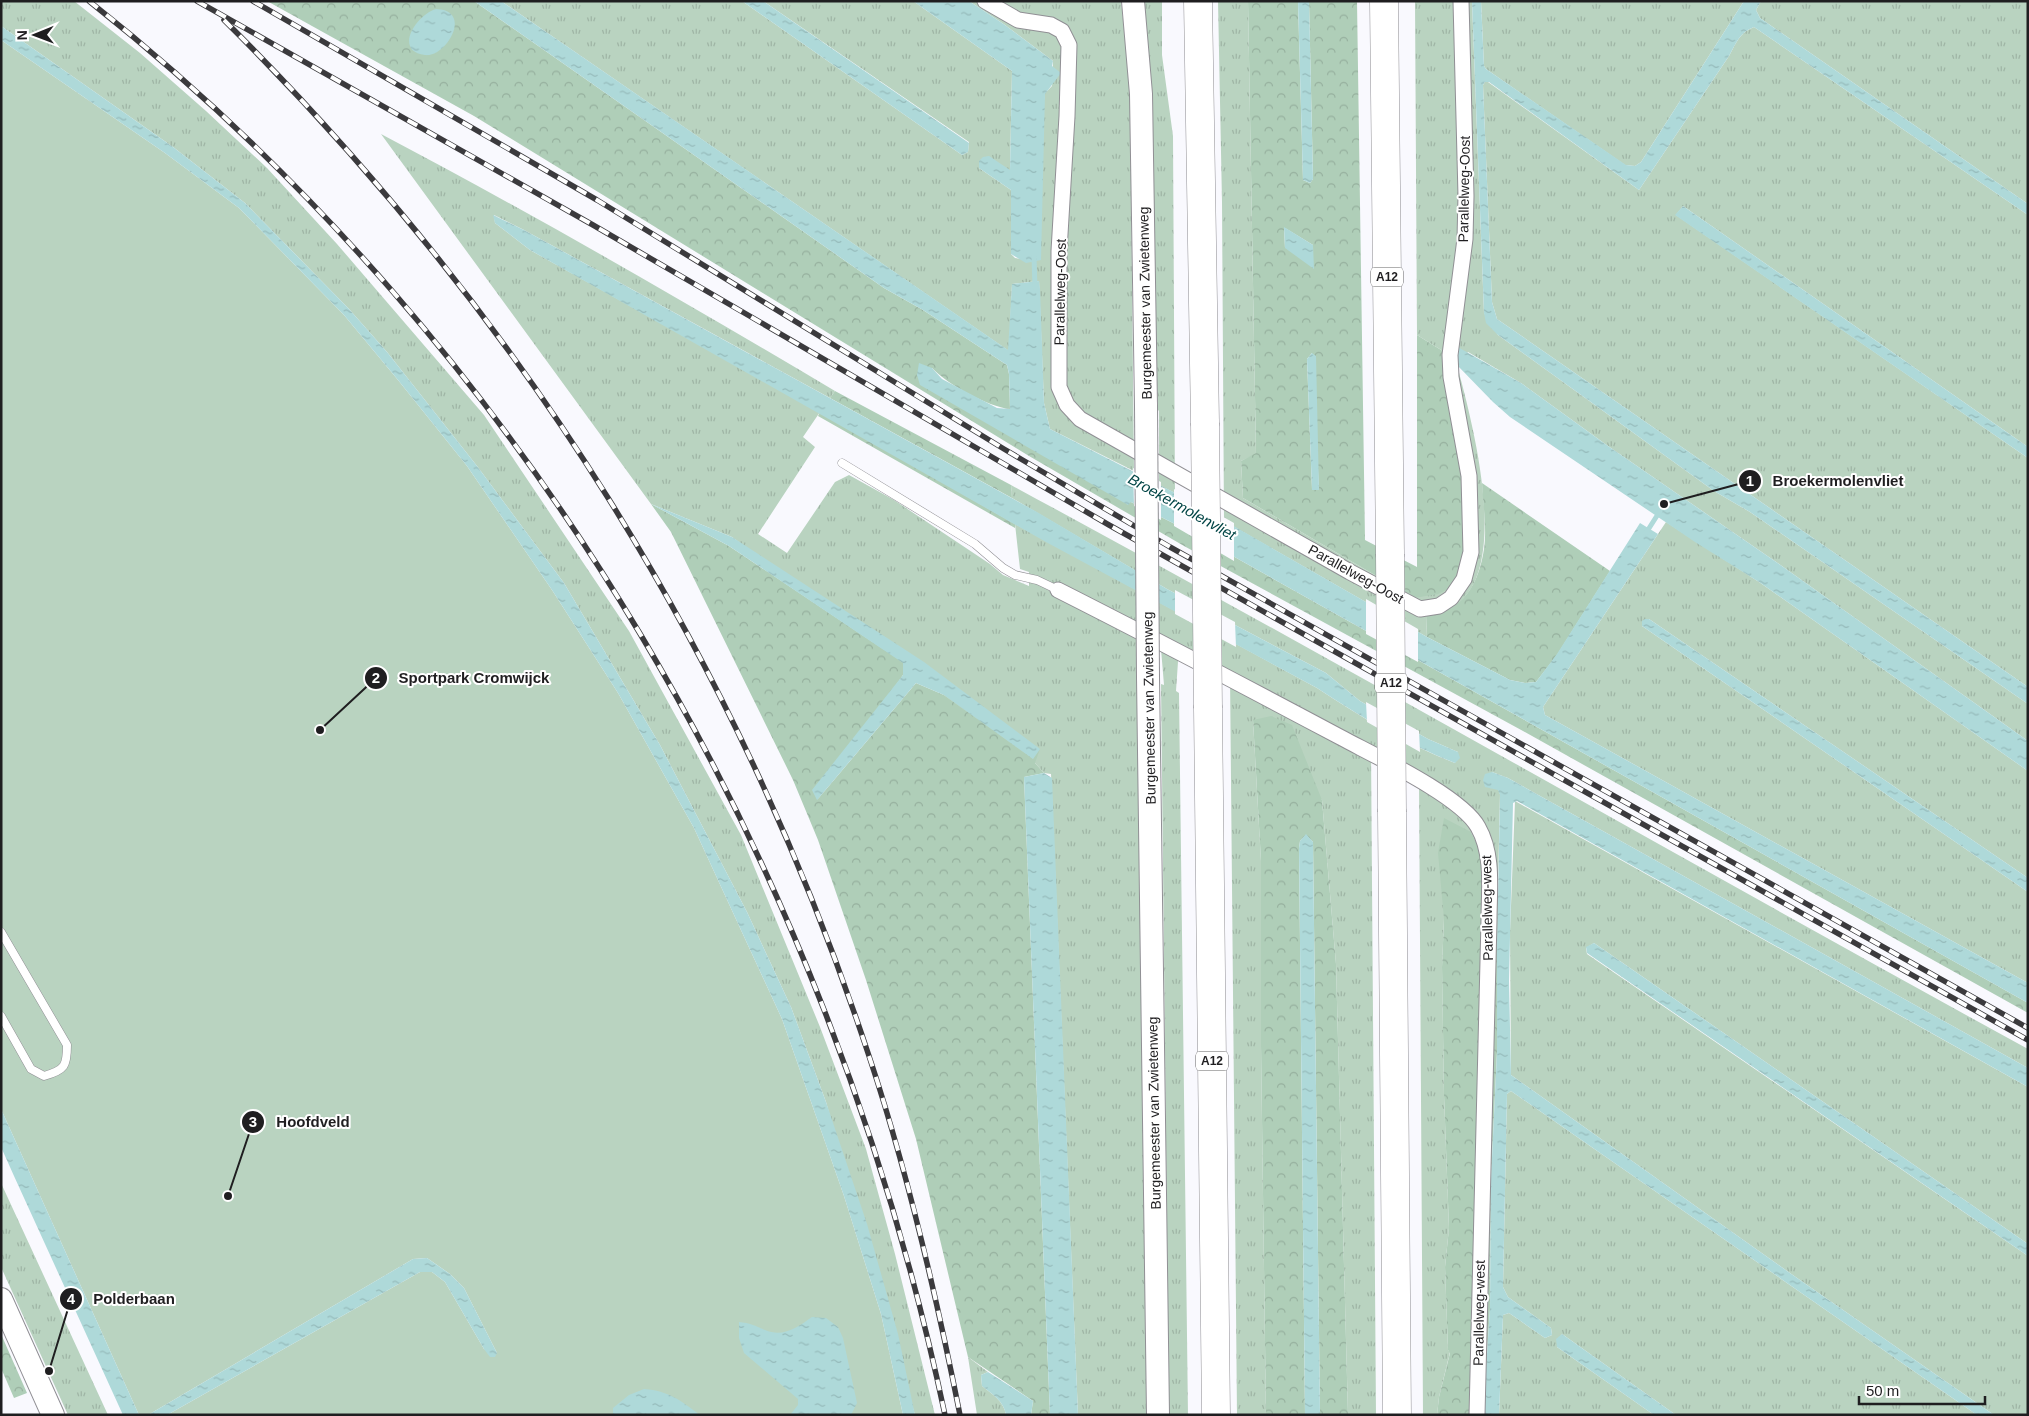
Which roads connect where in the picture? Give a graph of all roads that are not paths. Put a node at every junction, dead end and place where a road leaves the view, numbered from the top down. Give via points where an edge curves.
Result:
1 (985, 1) edge
2 (1132, 1) edge
3 (1198, 1) edge
4 (1384, 1) edge
5 (1461, 1) edge
6 (842, 463) dead end
7 (1058, 590) joint
8 (1, 932) edge
9 (1, 1016) edge
10 (1, 1299) edge
11 (53, 1415) edge
12 (1158, 1415) edge
13 (1216, 1415) edge
14 (1397, 1415) edge
15 (1477, 1415) edge

1 - 5 street, Parallelweg-Oost via 1018,20 1040,22 1062,32 1069,45 1059,251 1059,388 1067,405 1080,419 1420,609 1439,606 1451,598 1464,579 1471,552 1469,476 1450,355 1465,239
2 - 12 main road, Burgemeester van Zwietenweg, bridge via 1141,94
3 - 13 highway, A12, bridge
4 - 14 highway, A12, bridge
6 - 7 lane via 975,544 1003,568
7 - 15 street, Parallelweg-west via 1419,780 1462,809 1478,827 1489,856 1489,920
8 - 9 lane via 67,1045 67,1061 59,1072 44,1076 31,1069
10 - 11 main road

